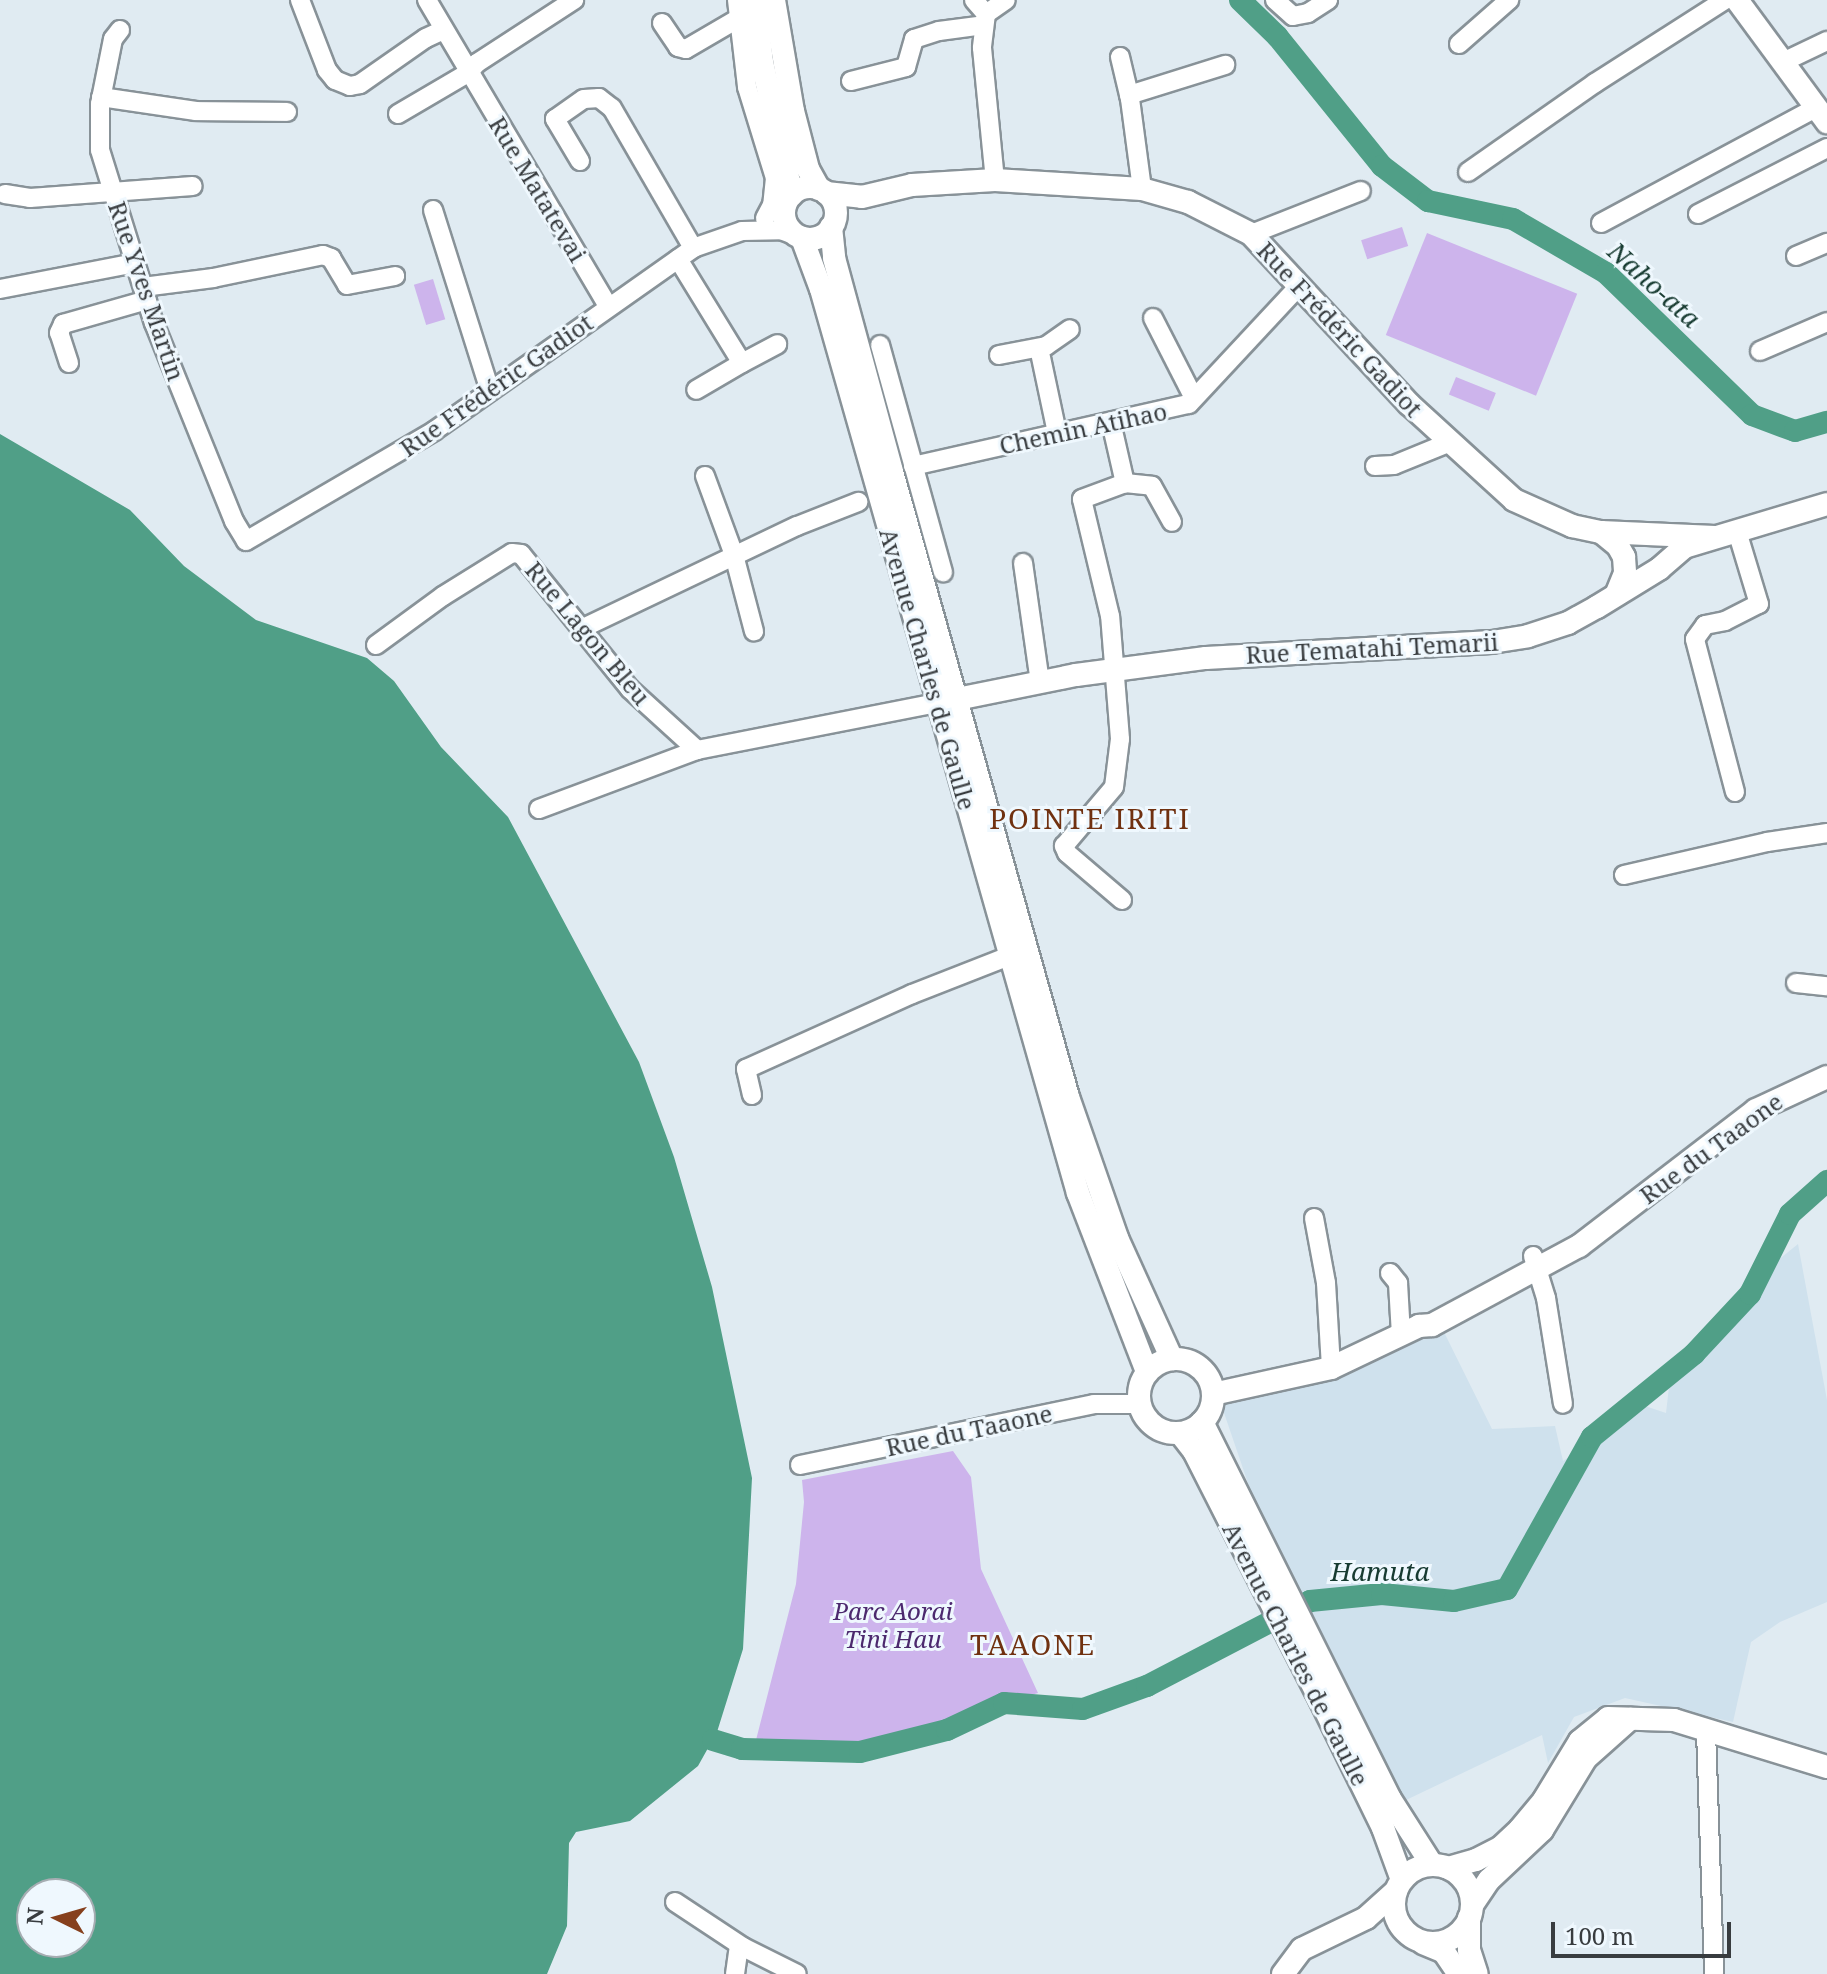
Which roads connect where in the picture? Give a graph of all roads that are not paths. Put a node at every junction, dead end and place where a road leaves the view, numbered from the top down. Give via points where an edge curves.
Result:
1 (300, 0) edge
2 (427, 0) edge
3 (574, 0) edge
4 (755, 0) edge
5 (774, 0) edge
6 (1006, 0) edge
7 (1275, 0) edge
8 (1328, 0) edge
9 (1509, 0) edge
10 (1725, 0) edge
11 (1737, 0) edge
12 (738, 9) edge
13 (981, 13) edge
14 (662, 23) dead end
15 (120, 30) dead end
16 (443, 30) junction
17 (1827, 41) edge
18 (1459, 44) dead end
19 (1120, 57) dead end
20 (1785, 61) junction
21 (1225, 65) dead end
22 (468, 73) junction
23 (851, 81) dead end
24 (1129, 95) junction
25 (101, 97) junction
26 (287, 112) dead end
27 (398, 114) dead end
28 (1822, 114) edge
29 (1827, 148) edge
30 (580, 161) dead end
31 (1468, 172) dead end
32 (995, 180) junction
33 (193, 186) dead end
34 (1142, 189) junction
35 (823, 191) junction
36 (1361, 191) dead end
37 (114, 193) junction
38 (5, 194) dead end
39 (862, 197) junction
40 (789, 199) junction
41 (433, 210) dead end
42 (1698, 214) dead end
43 (765, 218) junction
44 (833, 223) junction
45 (1601, 223) dead end
46 (742, 231) junction
47 (1251, 234) junction
48 (800, 237) junction
49 (1827, 243) edge
50 (1827, 251) edge
51 (686, 254) junction
52 (135, 263) junction
53 (395, 276) dead end
54 (1300, 285) junction
55 (0, 289) edge
56 (145, 294) junction
57 (608, 306) junction
58 (1153, 318) dead end
59 (1827, 322) edge
60 (1070, 329) dead end
61 (777, 344) dead end
62 (880, 345) dead end
63 (1039, 348) junction
64 (1760, 351) dead end
65 (999, 355) dead end
66 (69, 363) dead end
67 (742, 363) junction
68 (696, 390) dead end
69 (490, 391) junction
70 (1193, 396) junction
71 (1111, 422) junction
72 (1057, 433) junction
73 (1448, 443) junction
74 (913, 466) junction
75 (1375, 466) dead end
76 (705, 476) dead end
77 (1125, 483) junction
78 (858, 502) dead end
79 (1827, 504) edge
80 (1172, 522) dead end
81 (1601, 532) junction
82 (1726, 534) junction
83 (249, 541) joint
84 (1684, 547) junction
85 (734, 555) junction
86 (1023, 563) dead end
87 (943, 572) dead end
88 (1617, 593) junction
89 (583, 628) junction
90 (754, 631) dead end
91 (376, 645) dead end
92 (1116, 669) junction
93 (1040, 682) junction
94 (947, 701) junction
95 (697, 750) junction
96 (1735, 792) dead end
97 (539, 809) dead end
98 (1827, 833) edge
99 (1624, 875) dead end
100 (1122, 900) dead end
101 (1009, 956) junction
102 (1796, 983) dead end
103 (1827, 986) edge
104 (1827, 1077) edge
105 (752, 1095) dead end
106 (1314, 1218) dead end
107 (1536, 1262) junction
108 (1390, 1273) dead end
109 (1410, 1330) junction
110 (1172, 1359) junction
111 (1331, 1368) junction
112 (1147, 1372) junction
113 (1213, 1394) junction
114 (1139, 1404) junction
115 (1563, 1404) dead end
116 (1202, 1422) junction
117 (1180, 1433) junction
118 (800, 1465) dead end
119 (1282, 1605) junction
120 (1295, 1630) junction
121 (1633, 1717) junction
122 (1706, 1730) junction
123 (1827, 1767) edge
124 (1440, 1866) junction
125 (1399, 1886) junction
126 (675, 1902) dead end
127 (1470, 1912) junction
128 (1414, 1938) junction
129 (739, 1945) junction
130 (1285, 1971) edge
131 (735, 1974) edge
132 (797, 1974) edge
133 (1459, 1974) edge
134 (1477, 1974) edge
135 (1714, 1974) edge

1 - 16 street via 327,70 350,86
2 - 16 street, Rue Matatevai
3 - 22 street
4 - 40 main road
5 - 35 main road via 790,99 808,169
6 - 13 street
7 - 8 street via 1293,16
9 - 18 street
10 - 31 street
11 - 20 main road
12 - 14 street via 686,49 678,47
12 - 43 street via 747,87 775,178
13 - 23 street via 914,39 906,67
13 - 32 street
15 - 25 street, Rue Yves Martin via 113,39
16 - 22 street, Rue Matatevai
17 - 20 street
19 - 24 street
20 - 28 main road
21 - 24 street
22 - 27 street
22 - 57 street, Rue Matatevai
24 - 34 street
25 - 26 street via 196,111
25 - 37 street, Rue Yves Martin via 100,150
28 - 45 street
29 - 42 street
30 - 51 street via 555,119 576,103 599,98 612,108
32 - 34 main road, Rue Frédéric Gadiot
32 - 39 main road, Rue Frédéric Gadiot via 912,185
33 - 37 street
34 - 47 main road, Rue Frédéric Gadiot via 1204,209
35 - 39 main road, Rue Frédéric Gadiot
35 - 40 main road via 806,187
35 - 44 main road via 835,206
36 - 47 street
37 - 38 street via 30,198
37 - 52 street, Rue Yves Martin
39 - 44 main road, Rue Frédéric Gadiot
40 - 43 street, Rue Frédéric Gadiot
40 - 48 main road via 785,221
41 - 69 street
43 - 46 street, Rue Frédéric Gadiot
44 - 48 main road via 818,237
44 - 94 main road, Avenue Charles de Gaulle via 834,258
46 - 48 street, Rue Frédéric Gadiot via 781,230
46 - 51 street, Rue Frédéric Gadiot
47 - 54 main road, Rue Frédéric Gadiot
48 - 94 main road, Avenue Charles de Gaulle via 821,289
49 - 50 street via 1798,259
51 - 57 street, Rue Frédéric Gadiot
51 - 67 street
52 - 55 street
52 - 56 street, Rue Yves Martin
53 - 56 street via 347,285 331,258 323,255
54 - 70 street, Chemin Atihao
54 - 73 main road, Rue Frédéric Gadiot
56 - 66 street via 63,324 59,333
56 - 83 street, Rue Yves Martin via 234,521
57 - 69 street, Rue Frédéric Gadiot
58 - 70 street
59 - 64 street
60 - 63 street
61 - 67 street
62 - 74 street
63 - 65 street
63 - 72 street
67 - 68 street
69 - 83 street, Rue Frédéric Gadiot via 360,477
70 - 71 street, Chemin Atihao via 1189,404
71 - 72 street, Chemin Atihao
71 - 77 street
72 - 74 street, Chemin Atihao
73 - 75 street via 1394,465
73 - 81 main road, Rue Frédéric Gadiot via 1514,500 1572,526
74 - 87 street
76 - 85 street
77 - 80 street via 1152,486
77 - 92 street via 1082,499 1110,616
78 - 85 street
79 - 82 main road, Rue Tematahi Temarii
81 - 82 main road, Rue Frédéric Gadiot
81 - 84 main road, Rue Frédéric Gadiot via 1634,544
81 - 88 main road via 1624,557 1625,573
82 - 84 main road, Rue Tematahi Temarii
82 - 96 street via 1759,604 1705,625 1695,639
84 - 88 main road, Rue Tematahi Temarii
85 - 89 street
85 - 90 street
86 - 93 street
88 - 92 main road, Rue Tematahi Temarii via 1568,623 1510,640 1264,653
89 - 91 street, Rue Lagon Bleu via 521,554 512,553
89 - 95 street, Rue Lagon Bleu via 630,689
92 - 93 main road, Rue Tematahi Temarii
92 - 100 street via 1120,739 1114,787 1064,846
93 - 94 main road, Rue Tematahi Temarii
94 - 95 street, Rue Tematahi Temarii
94 - 101 main road, Avenue Charles de Gaulle
94 - 110 main road, Avenue Charles de Gaulle via 1080,1135 1117,1238
95 - 97 street, Rue Tematahi Temarii
98 - 99 street
101 - 105 street via 746,1069
101 - 112 main road, Avenue Charles de Gaulle via 1078,1193
102 - 103 street
104 - 107 main road, Rue du Taaone via 1756,1110 1579,1246
106 - 111 street via 1326,1283
107 - 109 main road, Rue du Taaone via 1432,1325
107 - 115 street
108 - 109 street via 1398,1283
109 - 111 main road, Rue du Taaone
110 - 112 main road
110 - 113 main road via 1188,1360 1202,1370
111 - 113 main road, Rue du Taaone
112 - 114 main road
113 - 116 main road
114 - 117 main road via 1156,1428
114 - 118 street, Rue du Taaone via 1094,1404
116 - 117 main road
116 - 119 main road, Avenue Charles de Gaulle
117 - 119 main road, Avenue Charles de Gaulle
119 - 120 main road, Avenue Charles de Gaulle
120 - 124 main road, Avenue Charles de Gaulle via 1417,1847
120 - 125 main road, Avenue Charles de Gaulle via 1383,1828
121 - 122 main road via 1674,1720
121 - 124 main road via 1608,1718 1580,1741 1544,1800 1501,1847 1476,1860
121 - 127 main road via 1586,1758 1542,1830 1489,1880
122 - 123 main road
122 - 135 street
124 - 125 main road via 1413,1871
124 - 127 main road via 1466,1883
125 - 128 main road via 1395,1916
125 - 130 main road via 1366,1918 1302,1949
126 - 129 street
127 - 128 main road via 1461,1932 1448,1940 1434,1944
127 - 134 main road via 1469,1950
128 - 130 main road via 1384,1928 1372,1930
128 - 133 main road via 1444,1952
129 - 131 street
129 - 132 street

